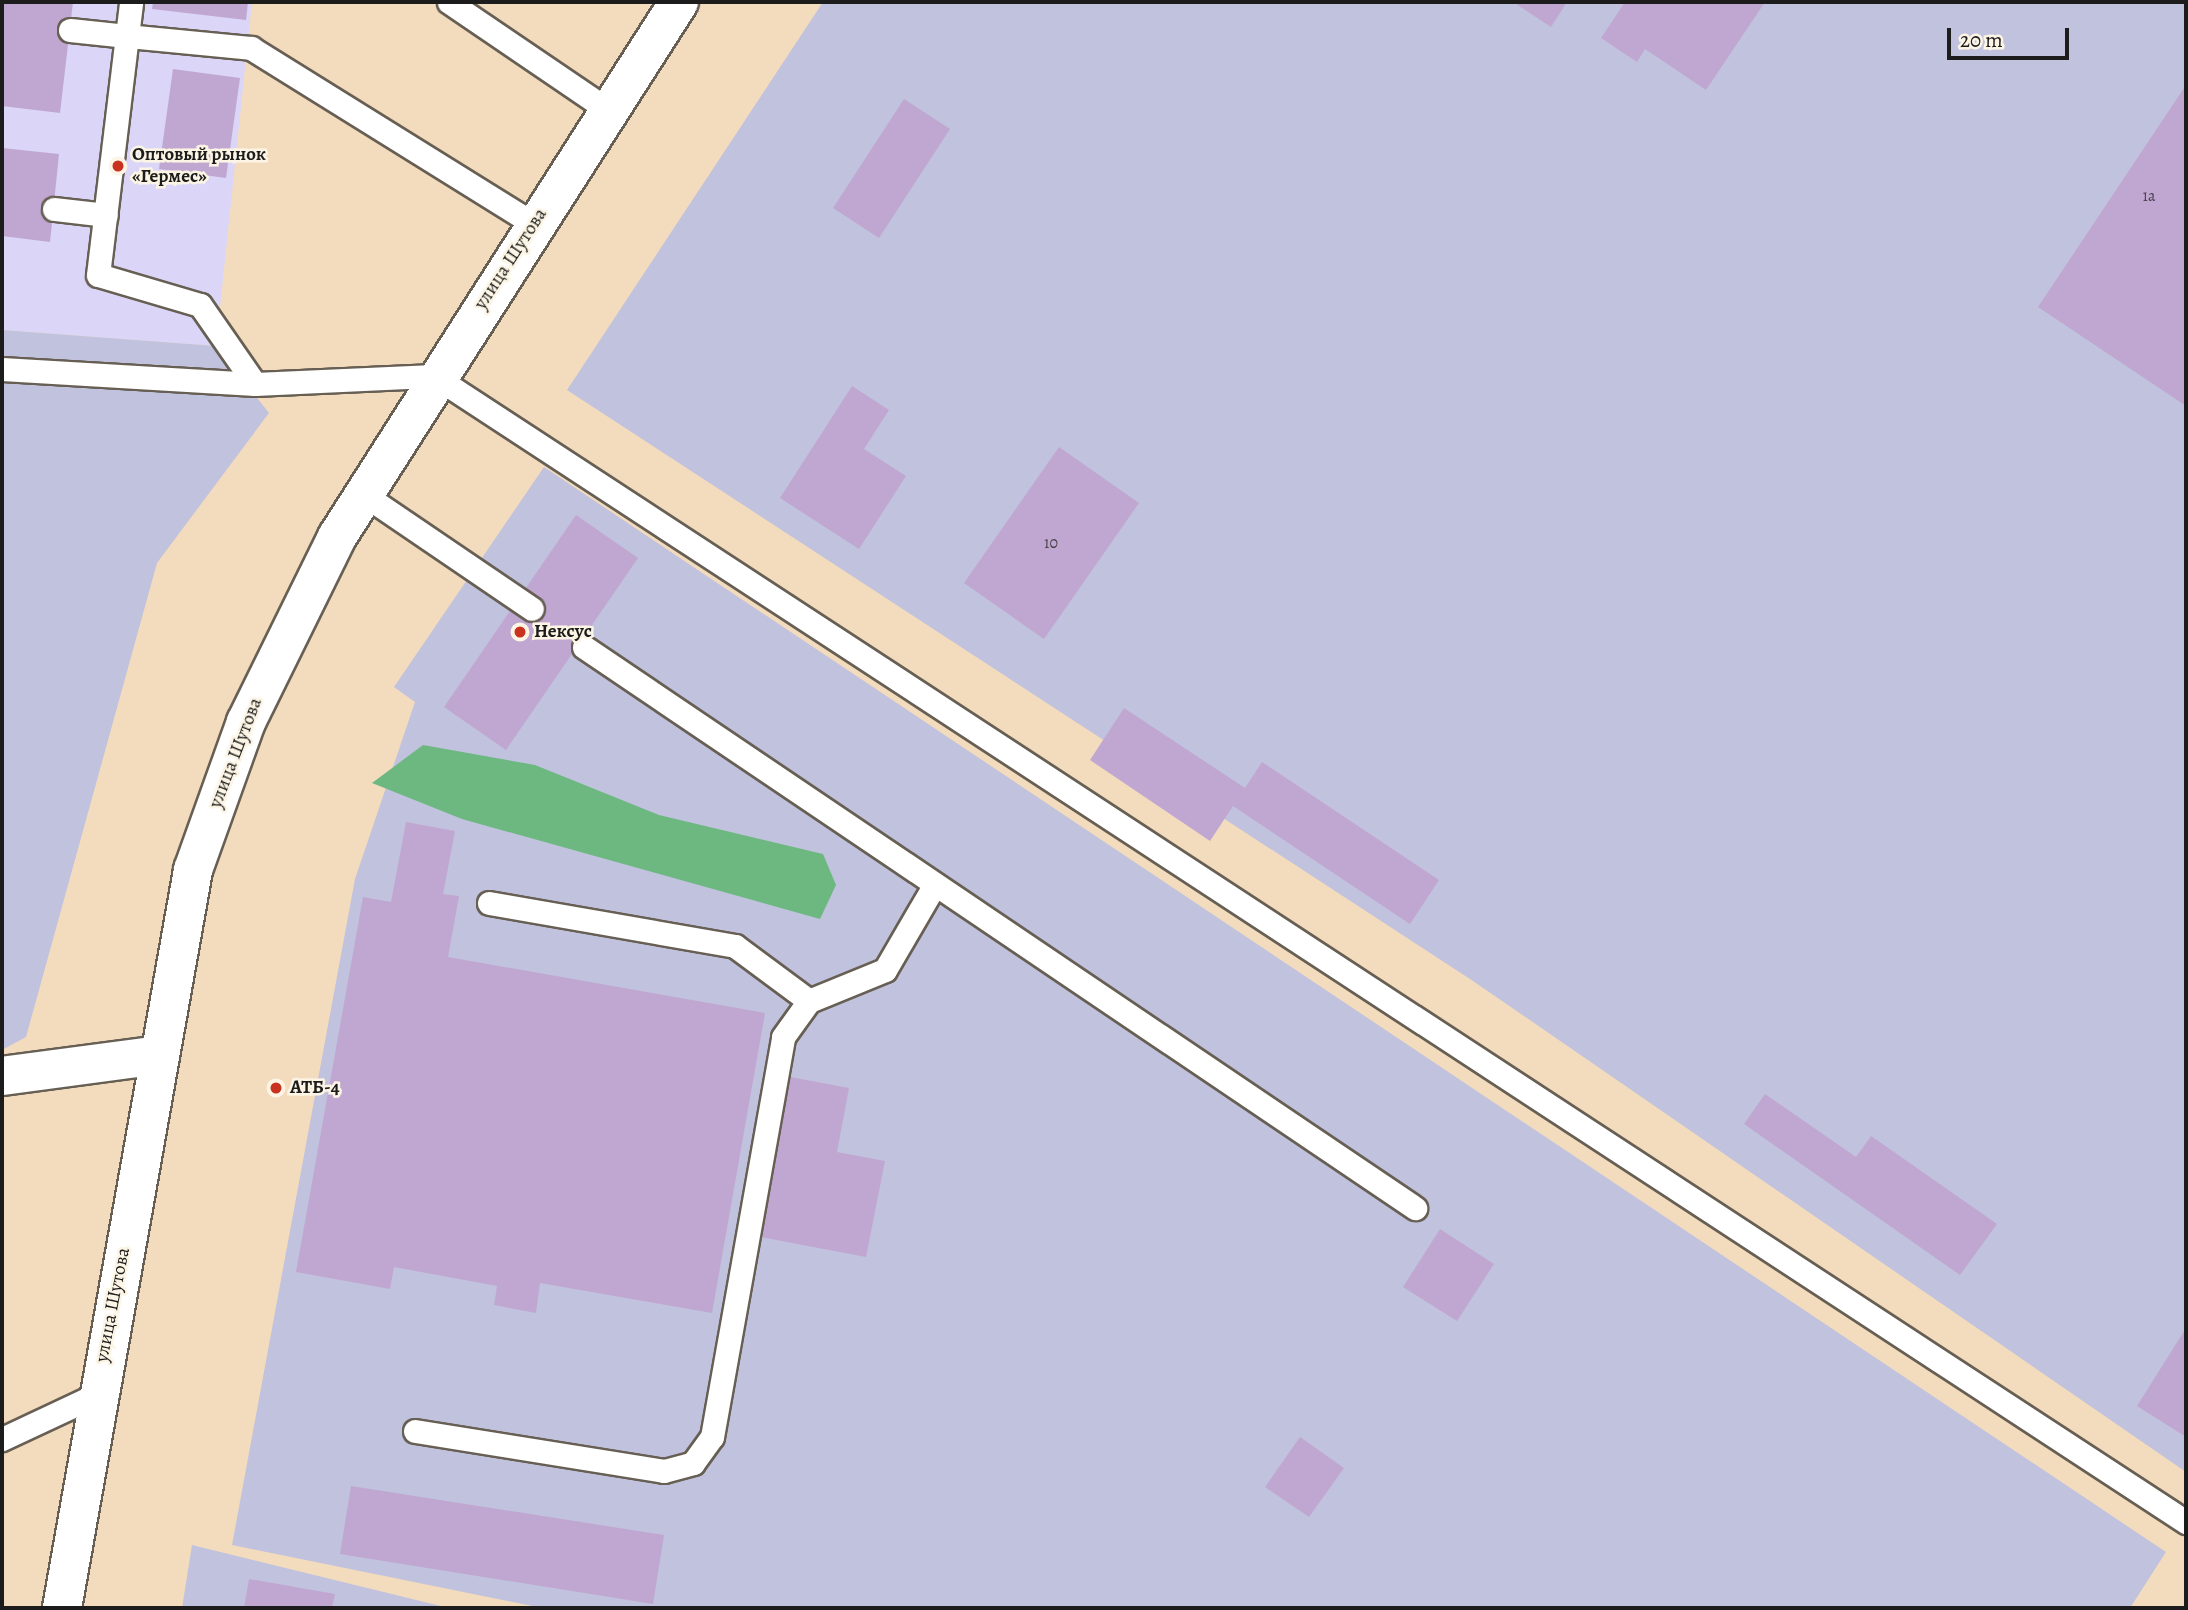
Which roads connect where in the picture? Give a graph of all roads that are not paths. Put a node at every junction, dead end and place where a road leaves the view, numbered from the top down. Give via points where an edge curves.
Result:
1 (131, 2) edge
2 (449, 2) edge
3 (679, 2) edge
4 (70, 30) dead end
5 (127, 36) junction
6 (608, 110) junction
7 (54, 209) dead end
8 (106, 215) junction
9 (534, 224) junction
10 (2, 369) edge
11 (435, 376) junction
12 (255, 384) junction
13 (363, 494) junction
14 (532, 609) dead end
15 (584, 647) dead end
16 (935, 884) junction
17 (489, 903) dead end
18 (808, 1001) junction
19 (160, 1055) junction
20 (2, 1076) edge
21 (1415, 1208) dead end
22 (96, 1395) junction
23 (415, 1431) dead end
24 (2, 1439) edge
25 (2186, 1521) edge
26 (62, 1608) edge

1 - 5 lane
2 - 6 lane
3 - 6 street, улица Шутова
4 - 5 lane
5 - 8 lane
5 - 9 lane via 251,48
6 - 9 street, улица Шутова
7 - 8 lane
8 - 12 lane via 98,275 200,304
9 - 11 street, улица Шутова
10 - 12 lane
11 - 12 lane
11 - 13 street, улица Шутова
11 - 25 lane
13 - 14 lane
13 - 19 street, улица Шутова via 298,608 246,722 193,870
15 - 16 lane
16 - 18 lane via 885,970
16 - 21 lane
17 - 18 lane via 735,946
18 - 23 lane via 783,1037 712,1437 693,1464 664,1471
19 - 20 street
19 - 22 street, улица Шутова
22 - 24 lane
22 - 26 street, улица Шутова

